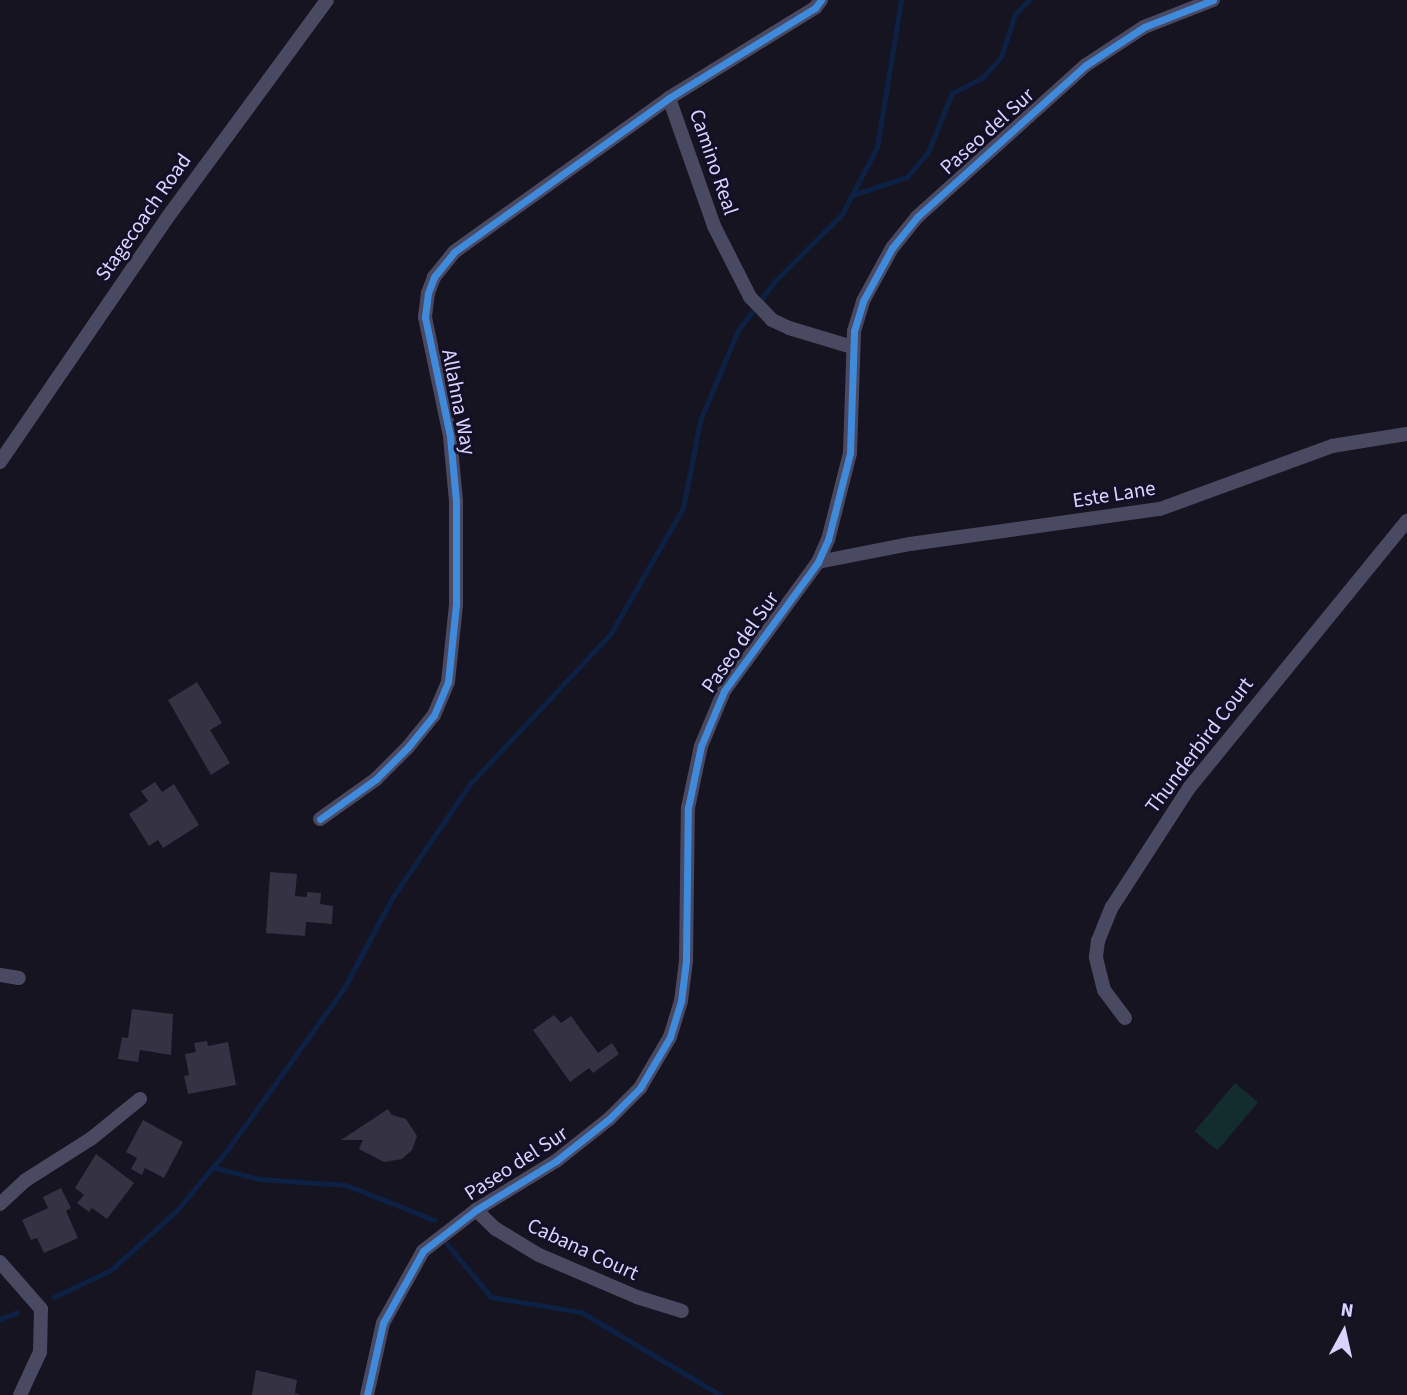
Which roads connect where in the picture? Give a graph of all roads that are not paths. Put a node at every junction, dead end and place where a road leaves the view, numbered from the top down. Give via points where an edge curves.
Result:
1 (327, 0) edge
2 (821, 0) edge
3 (1213, 0) edge
4 (669, 98) junction
5 (852, 347) junction
6 (1407, 434) edge
7 (0, 462) edge
8 (1407, 521) edge
9 (818, 562) junction
10 (320, 819) dead end
11 (0, 975) edge
12 (19, 978) dead end
13 (1125, 1018) dead end
14 (141, 1098) dead end
15 (0, 1204) edge
16 (475, 1210) junction
17 (0, 1262) edge
18 (682, 1311) dead end
19 (20, 1395) edge
20 (367, 1395) edge

1 - 7 street, Stagecoach Road via 167,218
2 - 4 street, Camino Real
3 - 5 street, Paseo del Sur via 1161,19 1106,50 917,217 892,247 870,287
4 - 5 street, Camino Real via 714,226 750,297 772,320
4 - 10 street, Allahna Way via 454,252 430,285 426,326 456,483 456,604 448,682 434,715 408,747 376,779
5 - 9 street, Paseo del Sur via 850,453 836,515
6 - 9 street, Este Lane via 1332,446 1160,509 910,544
8 - 13 street, Thunderbird Court via 1189,788 1112,907 1096,957 1104,990
9 - 16 street, Paseo del Sur via 724,691 701,746 688,808 684,984 662,1054 640,1088 609,1119 556,1161
11 - 12 street
14 - 15 street via 92,1138 26,1180
16 - 18 street, Cabana Court via 539,1255
16 - 20 street, Paseo del Sur via 423,1251 383,1323
17 - 19 street via 41,1309 40,1352

